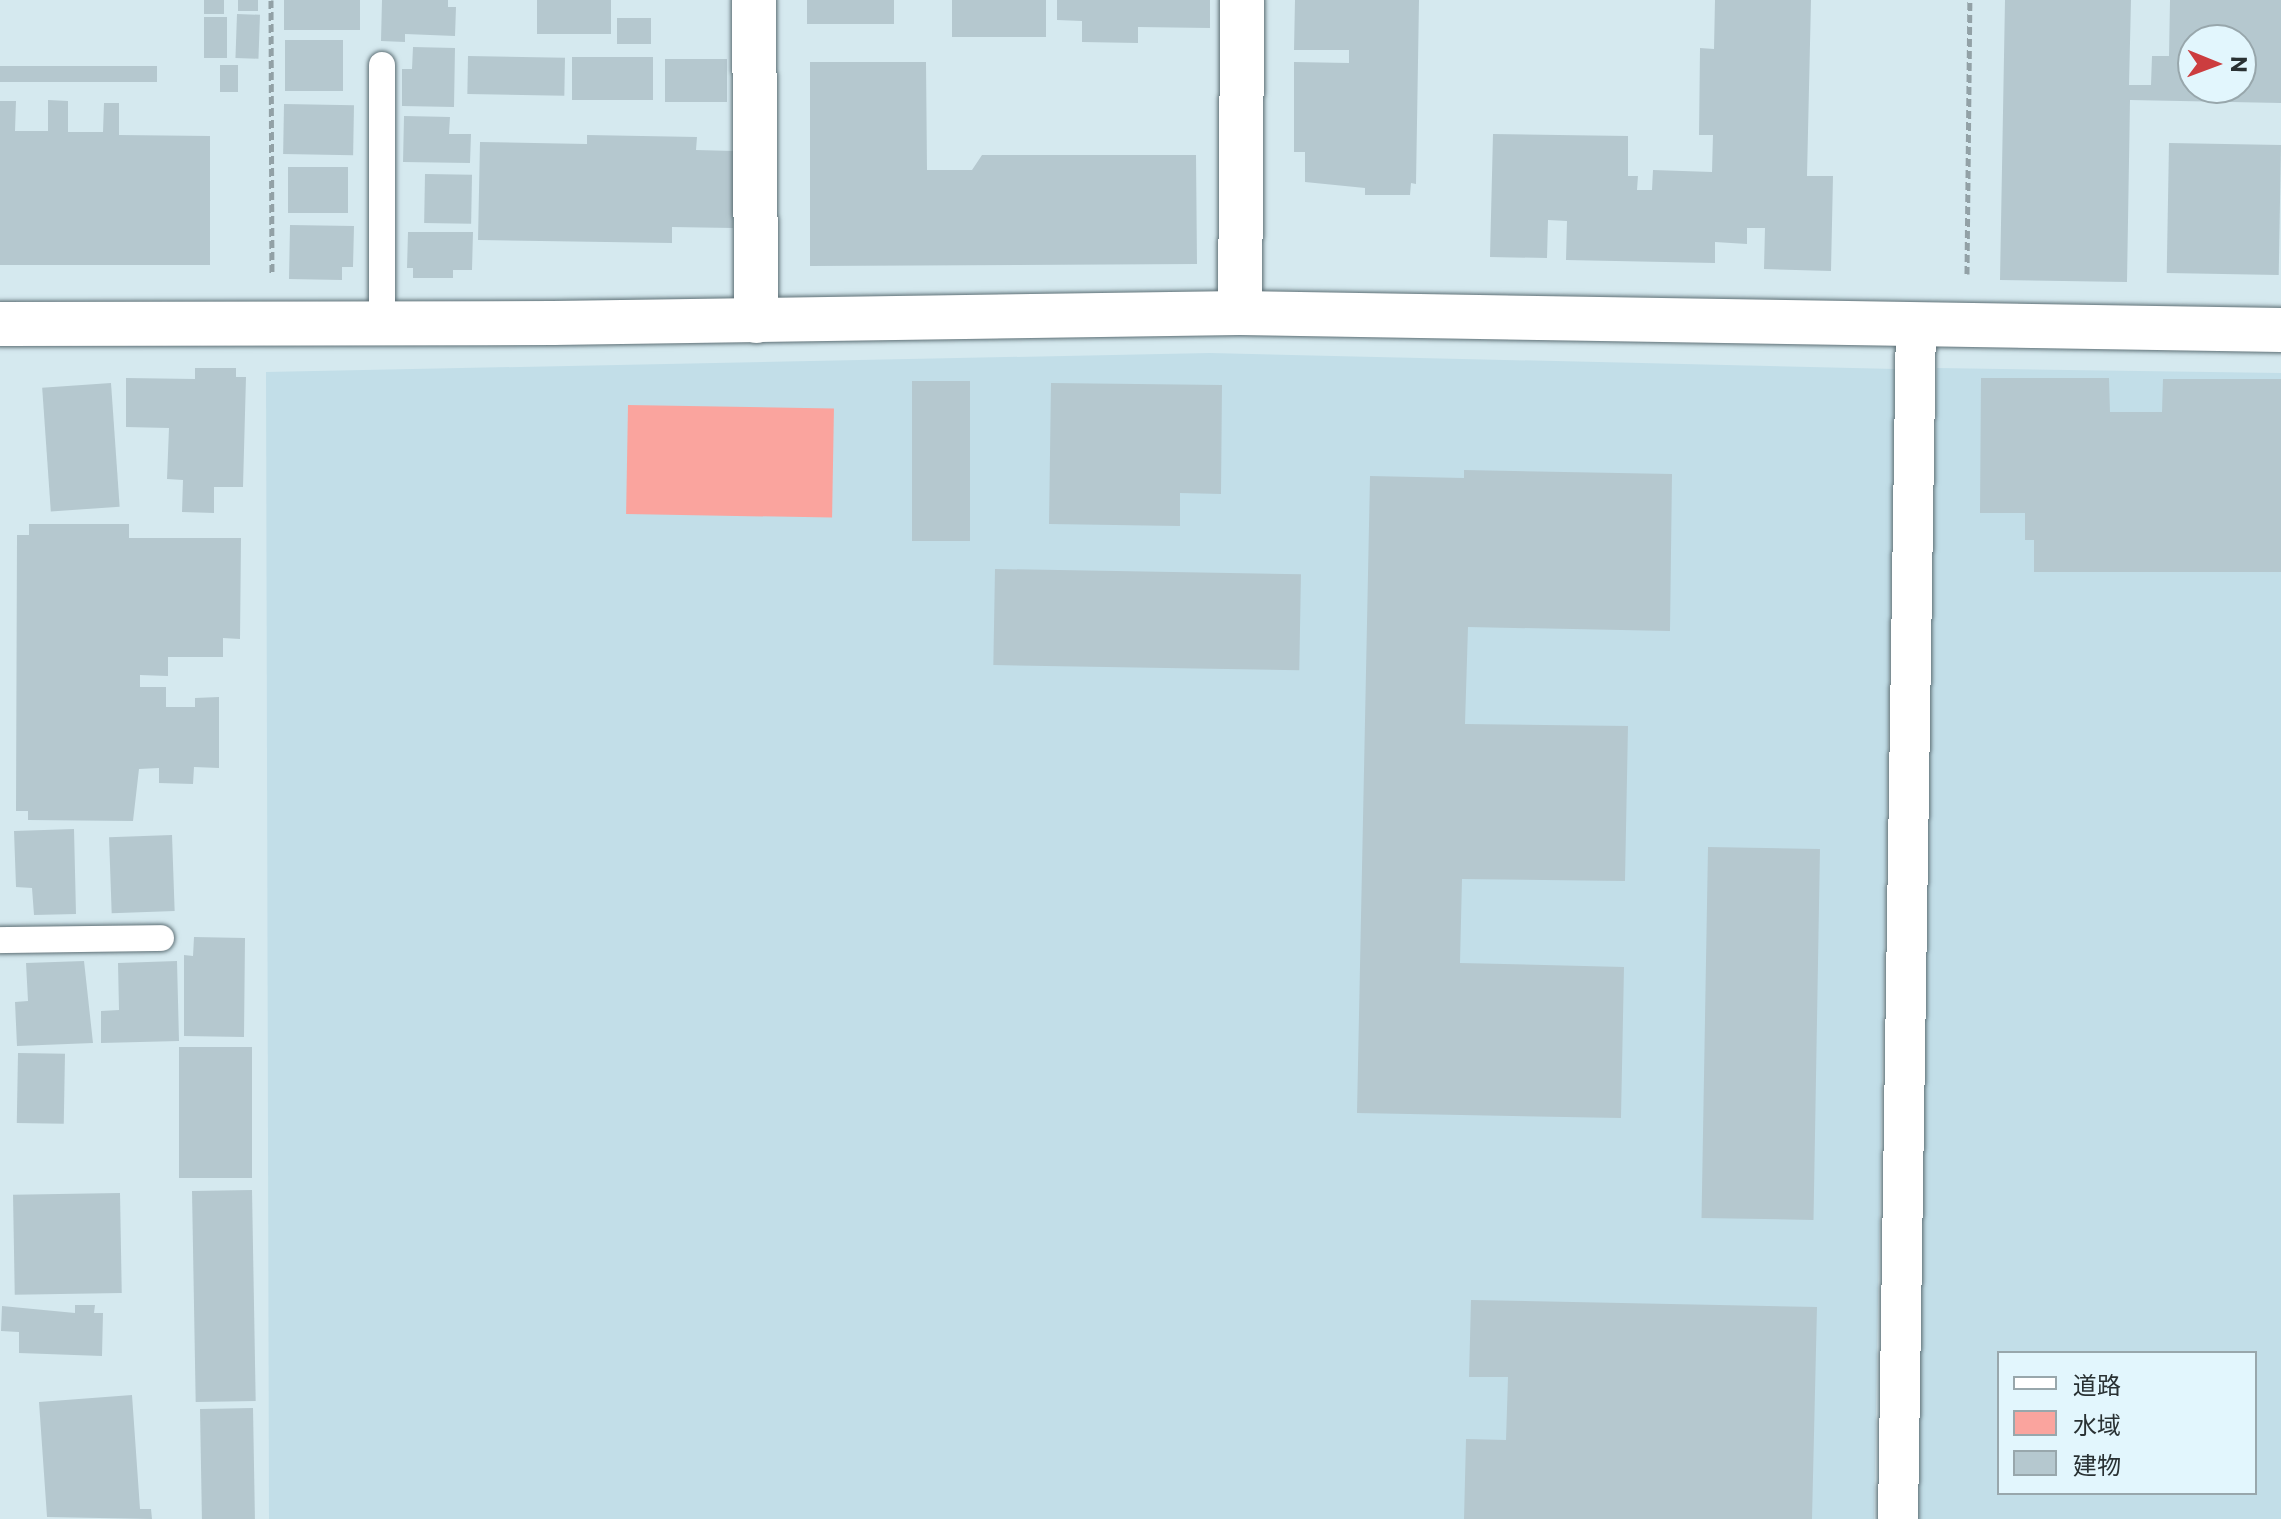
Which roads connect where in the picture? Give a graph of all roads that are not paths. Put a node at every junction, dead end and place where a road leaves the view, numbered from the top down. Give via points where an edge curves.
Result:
1 (754, 0) edge
2 (1242, 0) edge
3 (382, 65) dead end
4 (1240, 313) junction
5 (756, 321) junction
6 (382, 323) junction
7 (0, 324) edge
8 (1916, 326) junction
9 (2281, 330) edge
10 (161, 938) dead end
11 (0, 940) edge
12 (1898, 1519) edge

1 - 5 street
2 - 4 street
3 - 6 lane
4 - 5 street
4 - 8 street
5 - 6 street
6 - 7 street
8 - 9 street
8 - 12 street
10 - 11 lane

